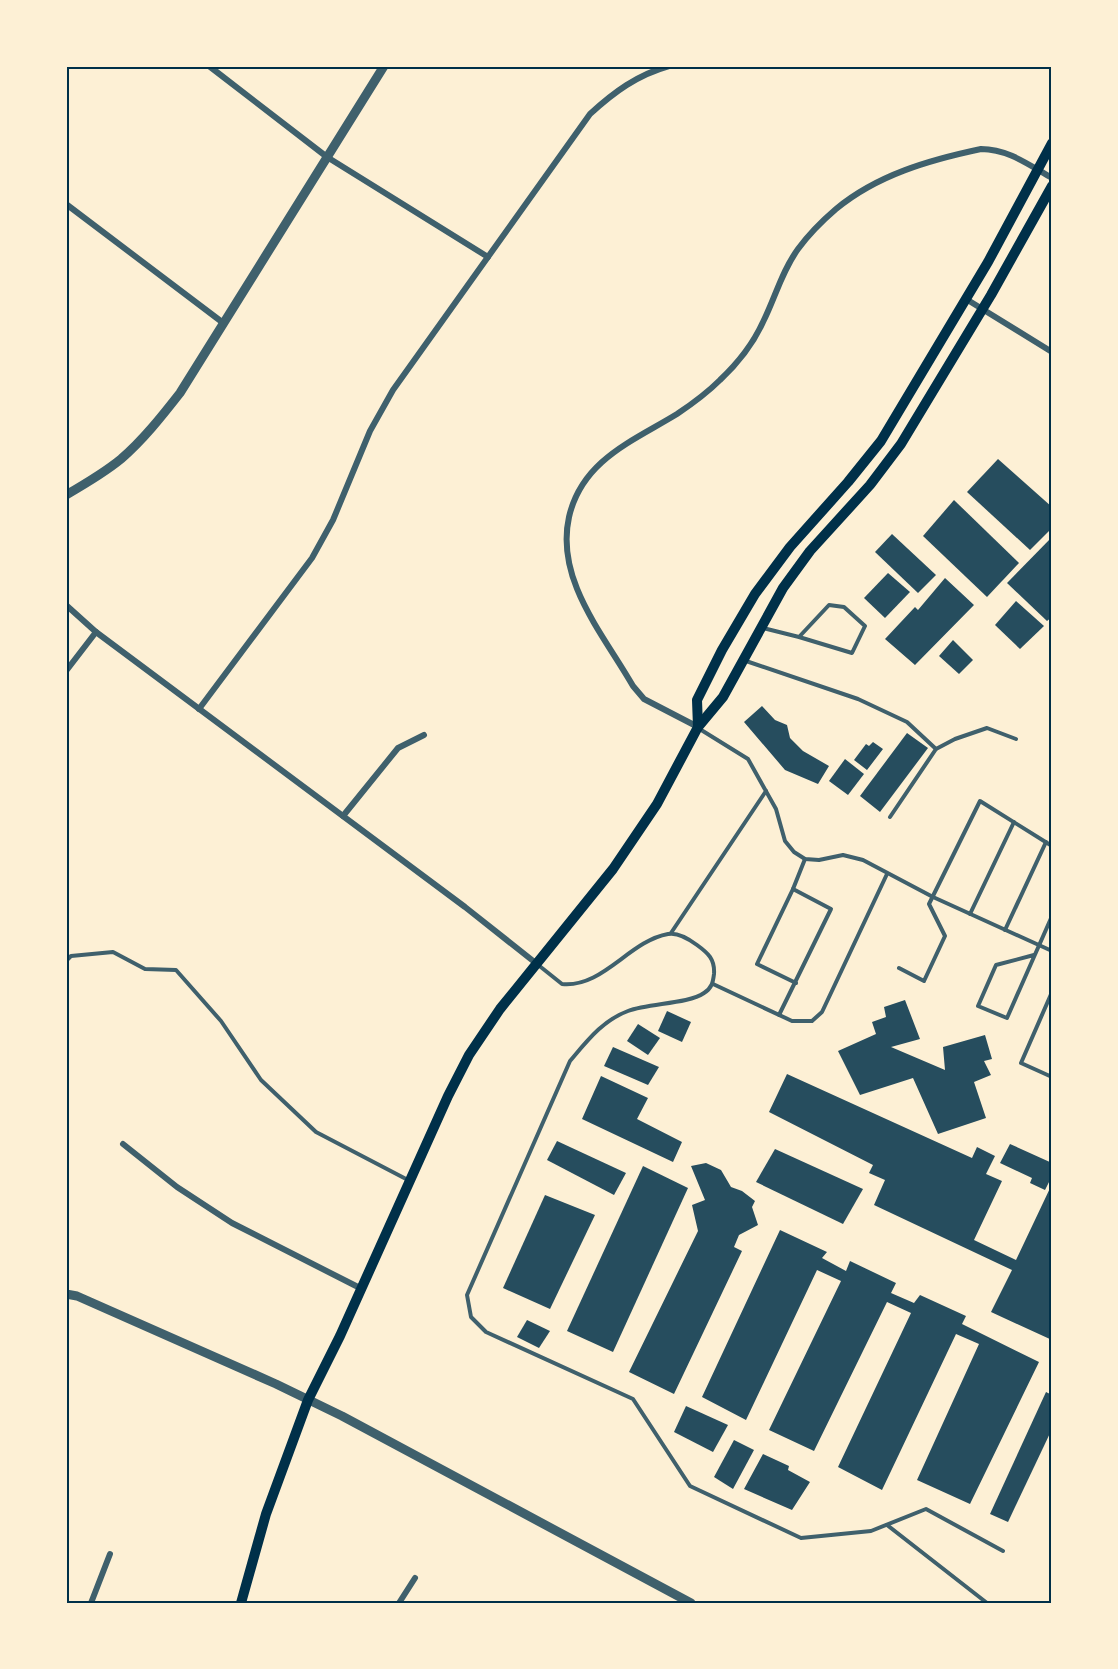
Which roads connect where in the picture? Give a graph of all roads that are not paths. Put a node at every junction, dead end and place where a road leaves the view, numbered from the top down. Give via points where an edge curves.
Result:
1 (209, 66) edge
2 (384, 66) edge
3 (669, 66) edge
4 (1052, 143) edge
5 (327, 156) junction
6 (1038, 170) junction
7 (1052, 178) edge
8 (1052, 186) edge
9 (66, 204) edge
10 (488, 257) junction
11 (966, 300) junction
12 (982, 310) junction
13 (222, 322) junction
14 (1052, 352) edge
15 (66, 495) edge
16 (66, 605) edge
17 (759, 627) junction
18 (96, 632) junction
19 (799, 637) junction
20 (742, 660) junction
21 (66, 671) edge
22 (200, 709) junction
23 (698, 727) junction
24 (424, 735) dead end
25 (1016, 739) dead end
26 (936, 749) junction
27 (766, 791) junction
28 (343, 816) junction
29 (890, 817) dead end
30 (1014, 822) junction
31 (1046, 842) junction
32 (1052, 846) edge
33 (805, 859) junction
34 (887, 874) junction
35 (794, 889) junction
36 (933, 897) junction
37 (970, 914) junction
38 (1052, 916) edge
39 (1005, 930) junction
40 (671, 933) junction
41 (1039, 945) junction
42 (1052, 951) edge
43 (1034, 955) junction
44 (66, 961) edge
45 (537, 963) junction
46 (899, 968) dead end
47 (796, 983) junction
48 (713, 984) junction
49 (1052, 992) edge
50 (779, 1016) junction
51 (1052, 1077) edge
52 (123, 1144) dead end
53 (409, 1181) junction
54 (360, 1288) junction
55 (66, 1294) edge
56 (308, 1400) junction
57 (887, 1525) junction
58 (1003, 1551) dead end
59 (110, 1554) dead end
60 (415, 1578) dead end
61 (91, 1603) edge
62 (240, 1603) edge
63 (399, 1603) edge
64 (691, 1603) edge
65 (987, 1603) edge

1 - 5 street
2 - 5 street
3 - 10 street via 633,80 590,114
4 - 6 main road
5 - 10 street
5 - 13 street
6 - 7 street
6 - 11 main road
6 - 23 street via 1005,152 981,149 892,174 854,195 823,220 798,248 763,322 738,362 692,404 608,455 583,484 573,503 567,535 569,564 577,589 644,699
8 - 12 main road
9 - 13 street
10 - 22 street via 393,390 312,558
11 - 12 street
11 - 23 main road via 881,441 755,594 697,700
12 - 14 street
12 - 17 main road via 901,444 810,551
13 - 15 street via 180,393 161,416 121,459
16 - 18 street
17 - 19 lane
17 - 20 main road
18 - 21 street
18 - 22 street
19 - 19 lane via 852,653 865,626 844,607 829,605
20 - 23 main road via 723,697
20 - 26 lane via 858,699 907,722
22 - 28 street
23 - 27 lane via 748,759
23 - 45 main road via 636,836
24 - 28 street via 398,748
25 - 26 lane via 987,729
26 - 29 lane
27 - 33 lane via 776,809 784,841
27 - 40 lane
28 - 45 street
30 - 31 lane
30 - 36 lane via 980,801
30 - 37 lane
31 - 32 lane
31 - 39 lane
33 - 34 lane via 843,855 863,860
33 - 35 lane
34 - 36 lane
34 - 50 lane via 822,1012 812,1022
35 - 47 lane via 831,909
35 - 47 lane via 757,964
36 - 37 lane
36 - 46 lane via 929,904 945,936 924,981
37 - 39 lane
38 - 41 lane
39 - 41 lane
40 - 45 lane via 646,941 581,983 562,984
40 - 48 lane via 689,938 711,954 715,968
41 - 42 lane
41 - 43 lane
43 - 43 lane via 996,965 978,1006 1007,1018
44 - 53 lane via 71,956 114,952 145,969 176,970 221,1021 261,1080 316,1132
45 - 53 main road via 469,1054
47 - 50 lane
48 - 50 lane
48 - 57 lane via 694,997 628,1011 604,1023 570,1061 467,1295 471,1317 486,1332 633,1399 690,1486 801,1538 871,1531
49 - 51 lane via 1021,1063
52 - 54 street via 177,1187 232,1223
53 - 54 main road
54 - 56 main road
55 - 56 street via 142,1324
56 - 62 main road via 266,1514
56 - 64 street
57 - 58 lane via 926,1509
57 - 65 lane
59 - 61 street
60 - 63 street

